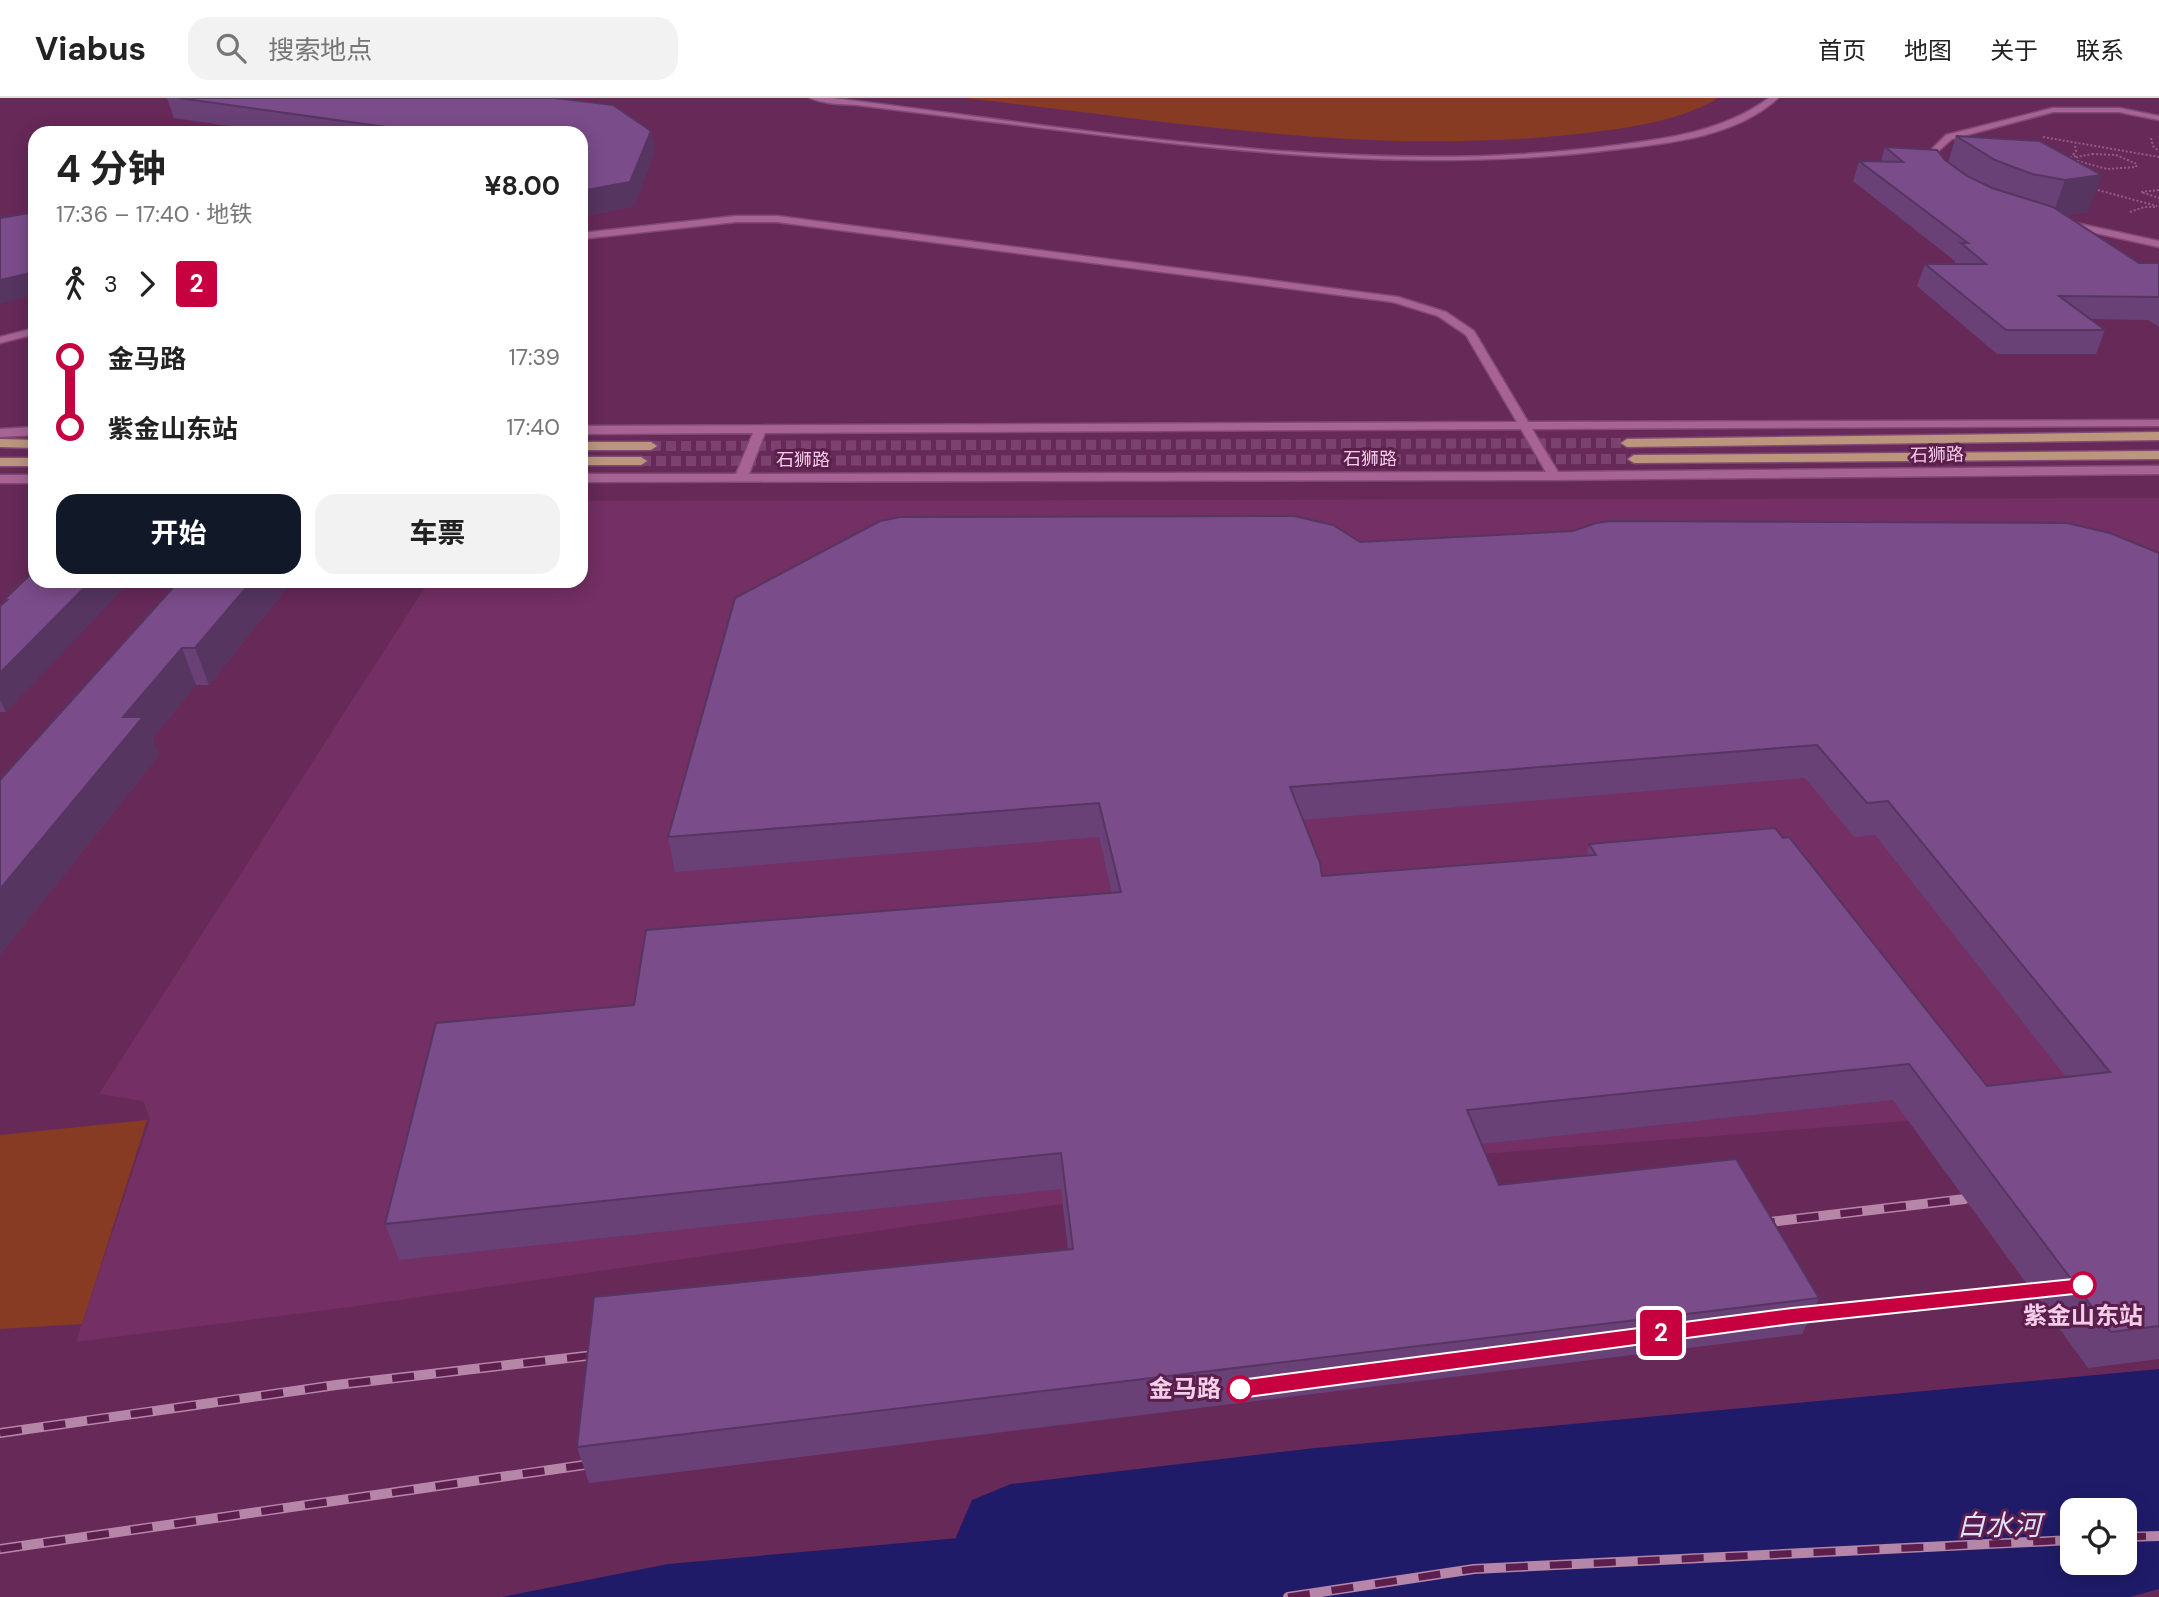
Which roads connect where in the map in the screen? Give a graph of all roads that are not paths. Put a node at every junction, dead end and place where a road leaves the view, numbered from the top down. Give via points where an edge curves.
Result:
1 (814, 98) edge
2 (1774, 98) edge
3 (2159, 118) edge
4 (1941, 175) edge
5 (2054, 222) edge
6 (588, 235) edge
7 (2159, 244) edge
8 (28, 333) edge
9 (0, 340) edge
10 (2159, 423) edge
11 (1527, 426) junction
12 (761, 428) junction
13 (588, 430) edge
14 (28, 431) edge
15 (0, 433) edge
16 (2159, 436) edge
17 (0, 443) edge
18 (1627, 443) tunnel mouth
19 (28, 444) edge
20 (588, 446) edge
21 (651, 446) tunnel mouth
22 (2159, 455) edge
23 (1634, 459) tunnel mouth
24 (588, 461) edge
25 (641, 461) tunnel mouth
26 (0, 462) edge
27 (28, 462) edge
28 (2159, 470) edge
29 (1554, 476) junction
30 (588, 478) edge
31 (741, 478) junction
32 (0, 479) edge
33 (28, 479) edge

1 - 2 street via 1307,155 1418,159 1527,156 1650,143 1728,123
3 - 4 street via 2133,111 2068,108 1993,123 1949,137 1930,154
5 - 7 street
6 - 11 street via 736,219 777,219 1394,299 1442,314 1471,333
8 - 9 street
10 - 11 street, 石狮路
11 - 12 street, 石狮路
11 - 29 street
12 - 13 street, 石狮路
12 - 31 street
14 - 15 street
16 - 18 main road, 石狮路
17 - 19 main road
20 - 21 main road
22 - 23 main road, 石狮路
24 - 25 main road
26 - 27 main road
28 - 29 street, 石狮路
29 - 31 street, 石狮路
30 - 31 street, 石狮路
32 - 33 street

